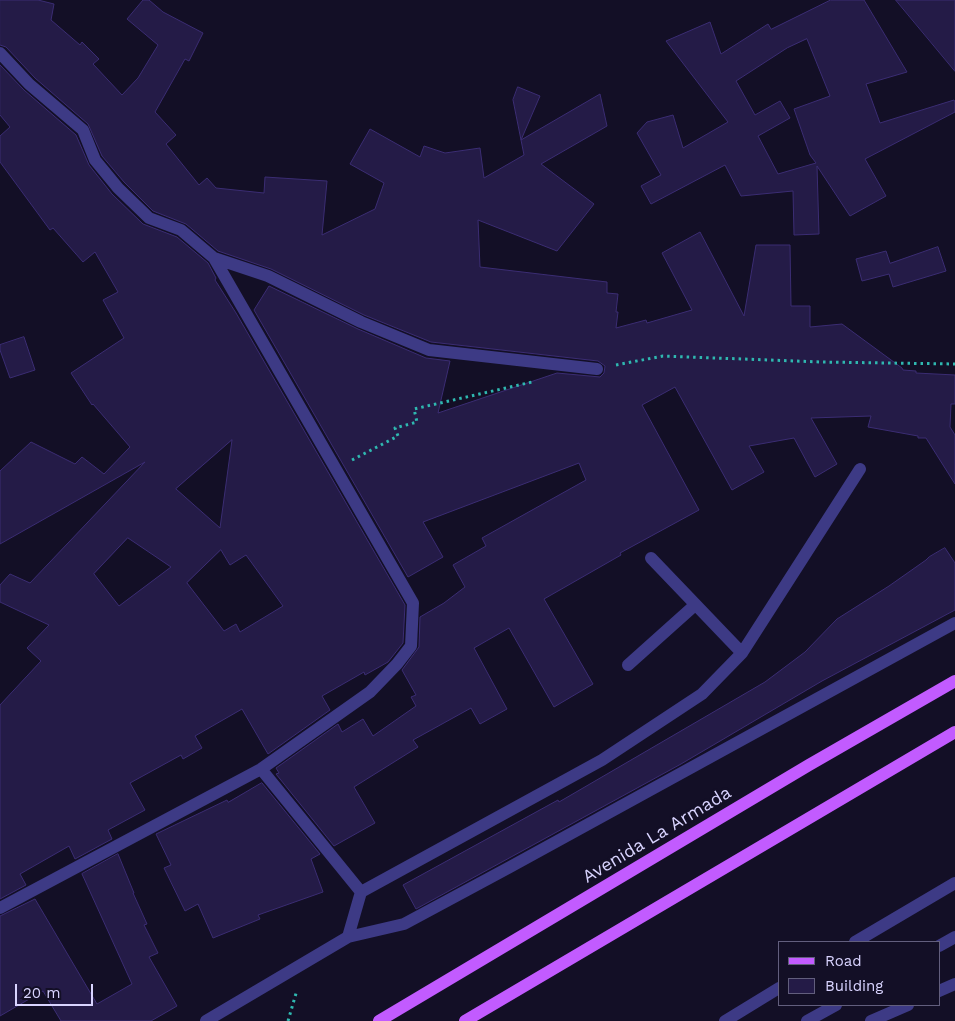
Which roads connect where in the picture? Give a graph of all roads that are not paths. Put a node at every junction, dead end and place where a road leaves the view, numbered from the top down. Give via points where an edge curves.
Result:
1 (0, 53) edge
2 (214, 258) junction
3 (596, 369) road end
4 (860, 469) dead end
5 (651, 558) dead end
6 (695, 605) junction
7 (955, 623) edge
8 (742, 653) junction
9 (628, 665) dead end
10 (955, 681) edge
11 (955, 732) edge
12 (261, 769) junction
13 (955, 882) edge
14 (361, 892) junction
15 (0, 908) edge
16 (348, 937) junction
17 (955, 937) edge
18 (857, 941) edge
19 (940, 945) edge
20 (955, 984) edge
21 (778, 989) edge
22 (940, 991) edge
23 (834, 1006) edge
24 (906, 1006) edge
25 (206, 1021) edge
26 (379, 1021) edge
27 (464, 1021) edge
28 (725, 1021) edge
29 (807, 1021) edge
30 (871, 1021) edge

1 - 2 street via 29,84 83,130 95,160 149,218 181,230
2 - 3 street via 268,276 360,322 429,350
2 - 12 street via 413,603 411,646 397,664 370,692
4 - 8 street
5 - 6 street
6 - 8 street
6 - 9 street
7 - 16 street via 404,924
8 - 14 street via 702,694 602,760
10 - 26 main road, Avenida La Armada
11 - 27 main road
12 - 14 street
12 - 15 street
13 - 18 street
14 - 16 street
16 - 25 street
17 - 19 street
20 - 22 street
21 - 28 street
23 - 29 street
24 - 30 street

